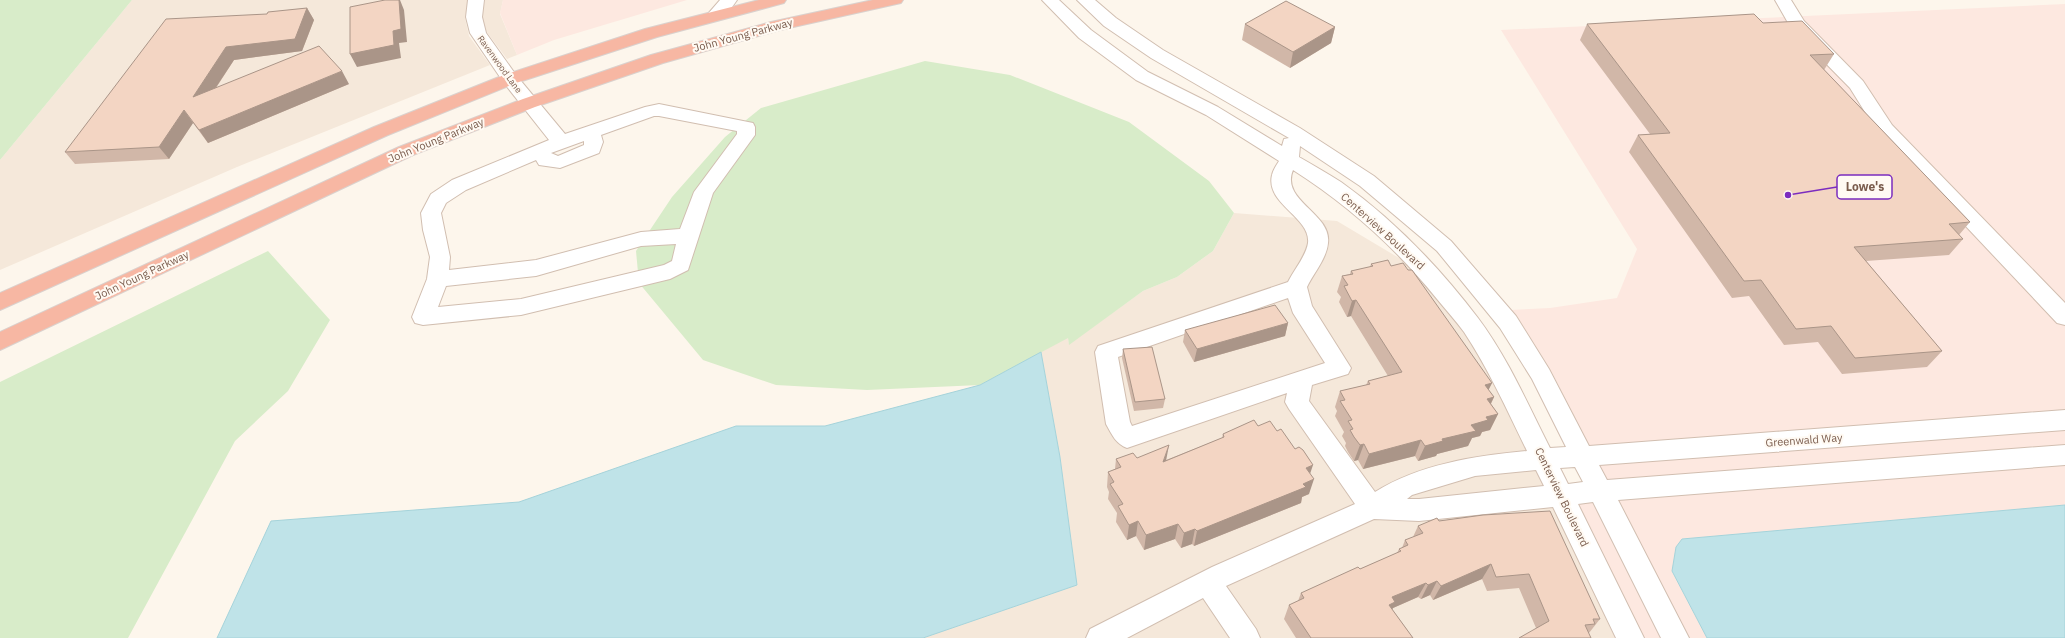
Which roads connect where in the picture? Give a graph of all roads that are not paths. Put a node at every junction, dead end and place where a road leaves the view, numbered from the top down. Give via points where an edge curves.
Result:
1 (476, 0) edge
2 (729, 0) edge
3 (778, 0) edge
4 (895, 0) edge
5 (1050, 0) edge
6 (1085, 0) edge
7 (1783, 0) edge
8 (715, 16) junction
9 (510, 79) junction
10 (530, 103) junction
11 (590, 132) junction
12 (1293, 132) junction
13 (561, 142) junction
14 (540, 151) junction
15 (1289, 158) junction
16 (689, 236) junction
17 (438, 279) junction
18 (1296, 287) junction
19 (0, 302) edge
20 (2065, 317) edge
21 (0, 342) edge
22 (1302, 379) junction
23 (2065, 420) edge
24 (2065, 455) edge
25 (1583, 457) junction
26 (1544, 459) junction
27 (1600, 491) junction
28 (1561, 495) junction
29 (1372, 508) junction
30 (1208, 582) junction
31 (1100, 638) edge
32 (1246, 638) edge
33 (1630, 638) edge
34 (1675, 638) edge

1 - 9 street, Ravenwood Lane via 474,17 478,33
2 - 8 street
3 - 8 highway
4 - 10 highway, John Young Parkway via 777,26 686,51
5 - 15 street, Centerview Boulevard via 1085,34 1142,76 1212,111
6 - 12 street via 1110,22 1157,54
7 - 20 street via 1797,24 1857,85 1885,129
8 - 9 highway
9 - 10 street, Ravenwood Lane
9 - 19 highway via 381,131
10 - 13 street, Ravenwood Lane
10 - 21 highway, John Young Parkway via 406,152
11 - 13 street
11 - 14 street via 594,142 592,149 560,162 546,161
11 - 16 street via 659,110 746,127 746,135 704,192
12 - 15 street
12 - 25 street via 1367,181 1444,246 1508,322 1541,375
13 - 14 street
14 - 17 street via 459,186 438,199 431,213 432,230 440,257
15 - 18 street via 1280,178 1282,186 1288,199 1317,233 1318,243
15 - 26 street, Centerview Boulevard via 1334,187 1384,228 1427,272 1471,325 1499,369
16 - 17 street via 641,239 536,268
16 - 17 street via 681,265 670,271 521,307 423,317
18 - 22 street via 1301,307 1340,368
18 - 22 street via 1106,352 1118,424 1127,438
22 - 29 street via 1297,402
23 - 25 street, Greenwald Way
24 - 27 street
25 - 26 street, Greenwald Way
25 - 27 street
26 - 28 street, Centerview Boulevard
26 - 29 street, Greenwald Way via 1475,466 1404,487
27 - 28 street
27 - 34 street
28 - 29 street via 1419,510
28 - 33 street, Centerview Boulevard
29 - 30 street, Greenwald Way
30 - 31 street, Greenwald Way
30 - 32 street

